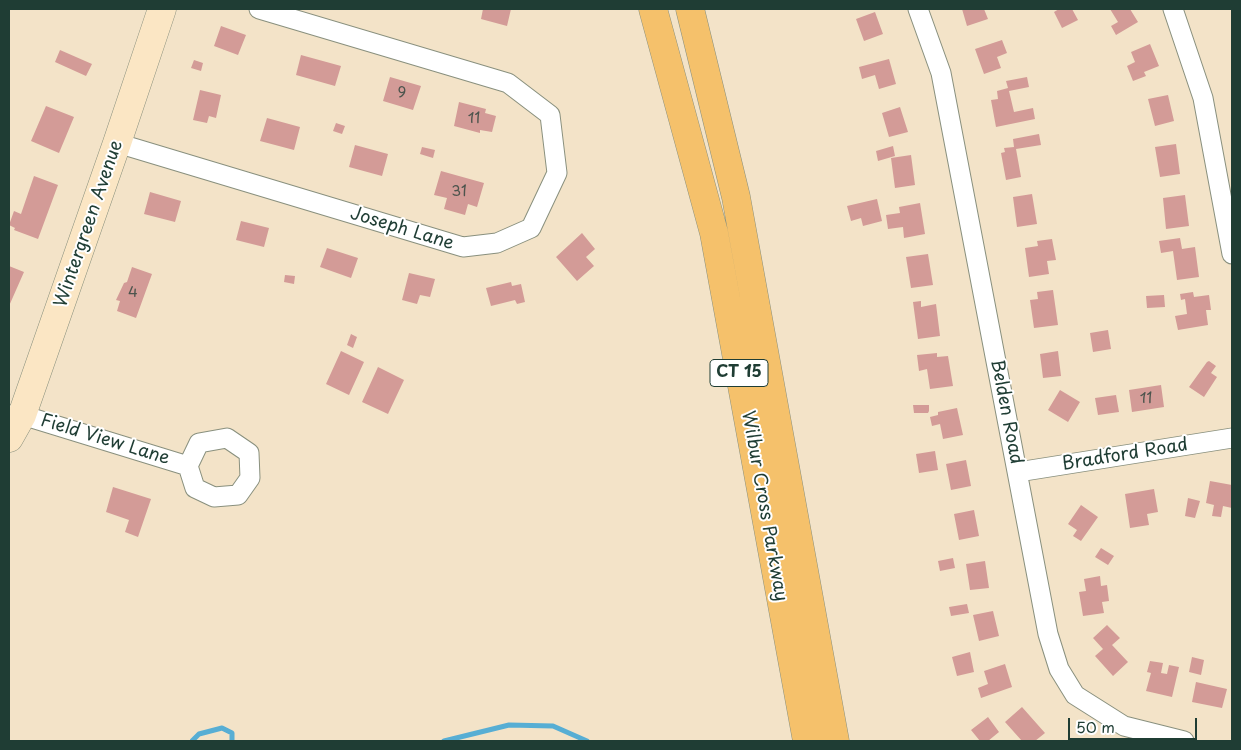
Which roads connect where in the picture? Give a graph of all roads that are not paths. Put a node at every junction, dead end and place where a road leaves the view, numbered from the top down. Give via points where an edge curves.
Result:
1 (162, 9) edge
2 (259, 9) edge
3 (653, 9) edge
4 (690, 9) edge
5 (918, 9) edge
6 (1173, 9) edge
7 (118, 143) junction
8 (1232, 254) edge
9 (13, 422) edge
10 (1232, 438) edge
11 (188, 466) dead end
12 (1018, 472) junction
13 (807, 741) edge
14 (834, 741) edge
15 (1184, 741) edge

1 - 7 main road, Wintergreen Avenue
2 - 7 street, Joseph Lane via 508,83 550,115 557,174 531,228 497,243 463,247
3 - 13 highway, Wilbur Cross Parkway / CT 15 via 714,233
4 - 14 highway, Wilbur Cross Parkway / CT 15 via 736,197
5 - 12 street, Belden Road via 941,73
6 - 8 street via 1203,98
7 - 9 main road, Wintergreen Avenue
9 - 11 street, Field View Lane
10 - 12 street, Bradford Road
12 - 15 street, Belden Road via 1048,634 1059,669 1075,695 1124,726

